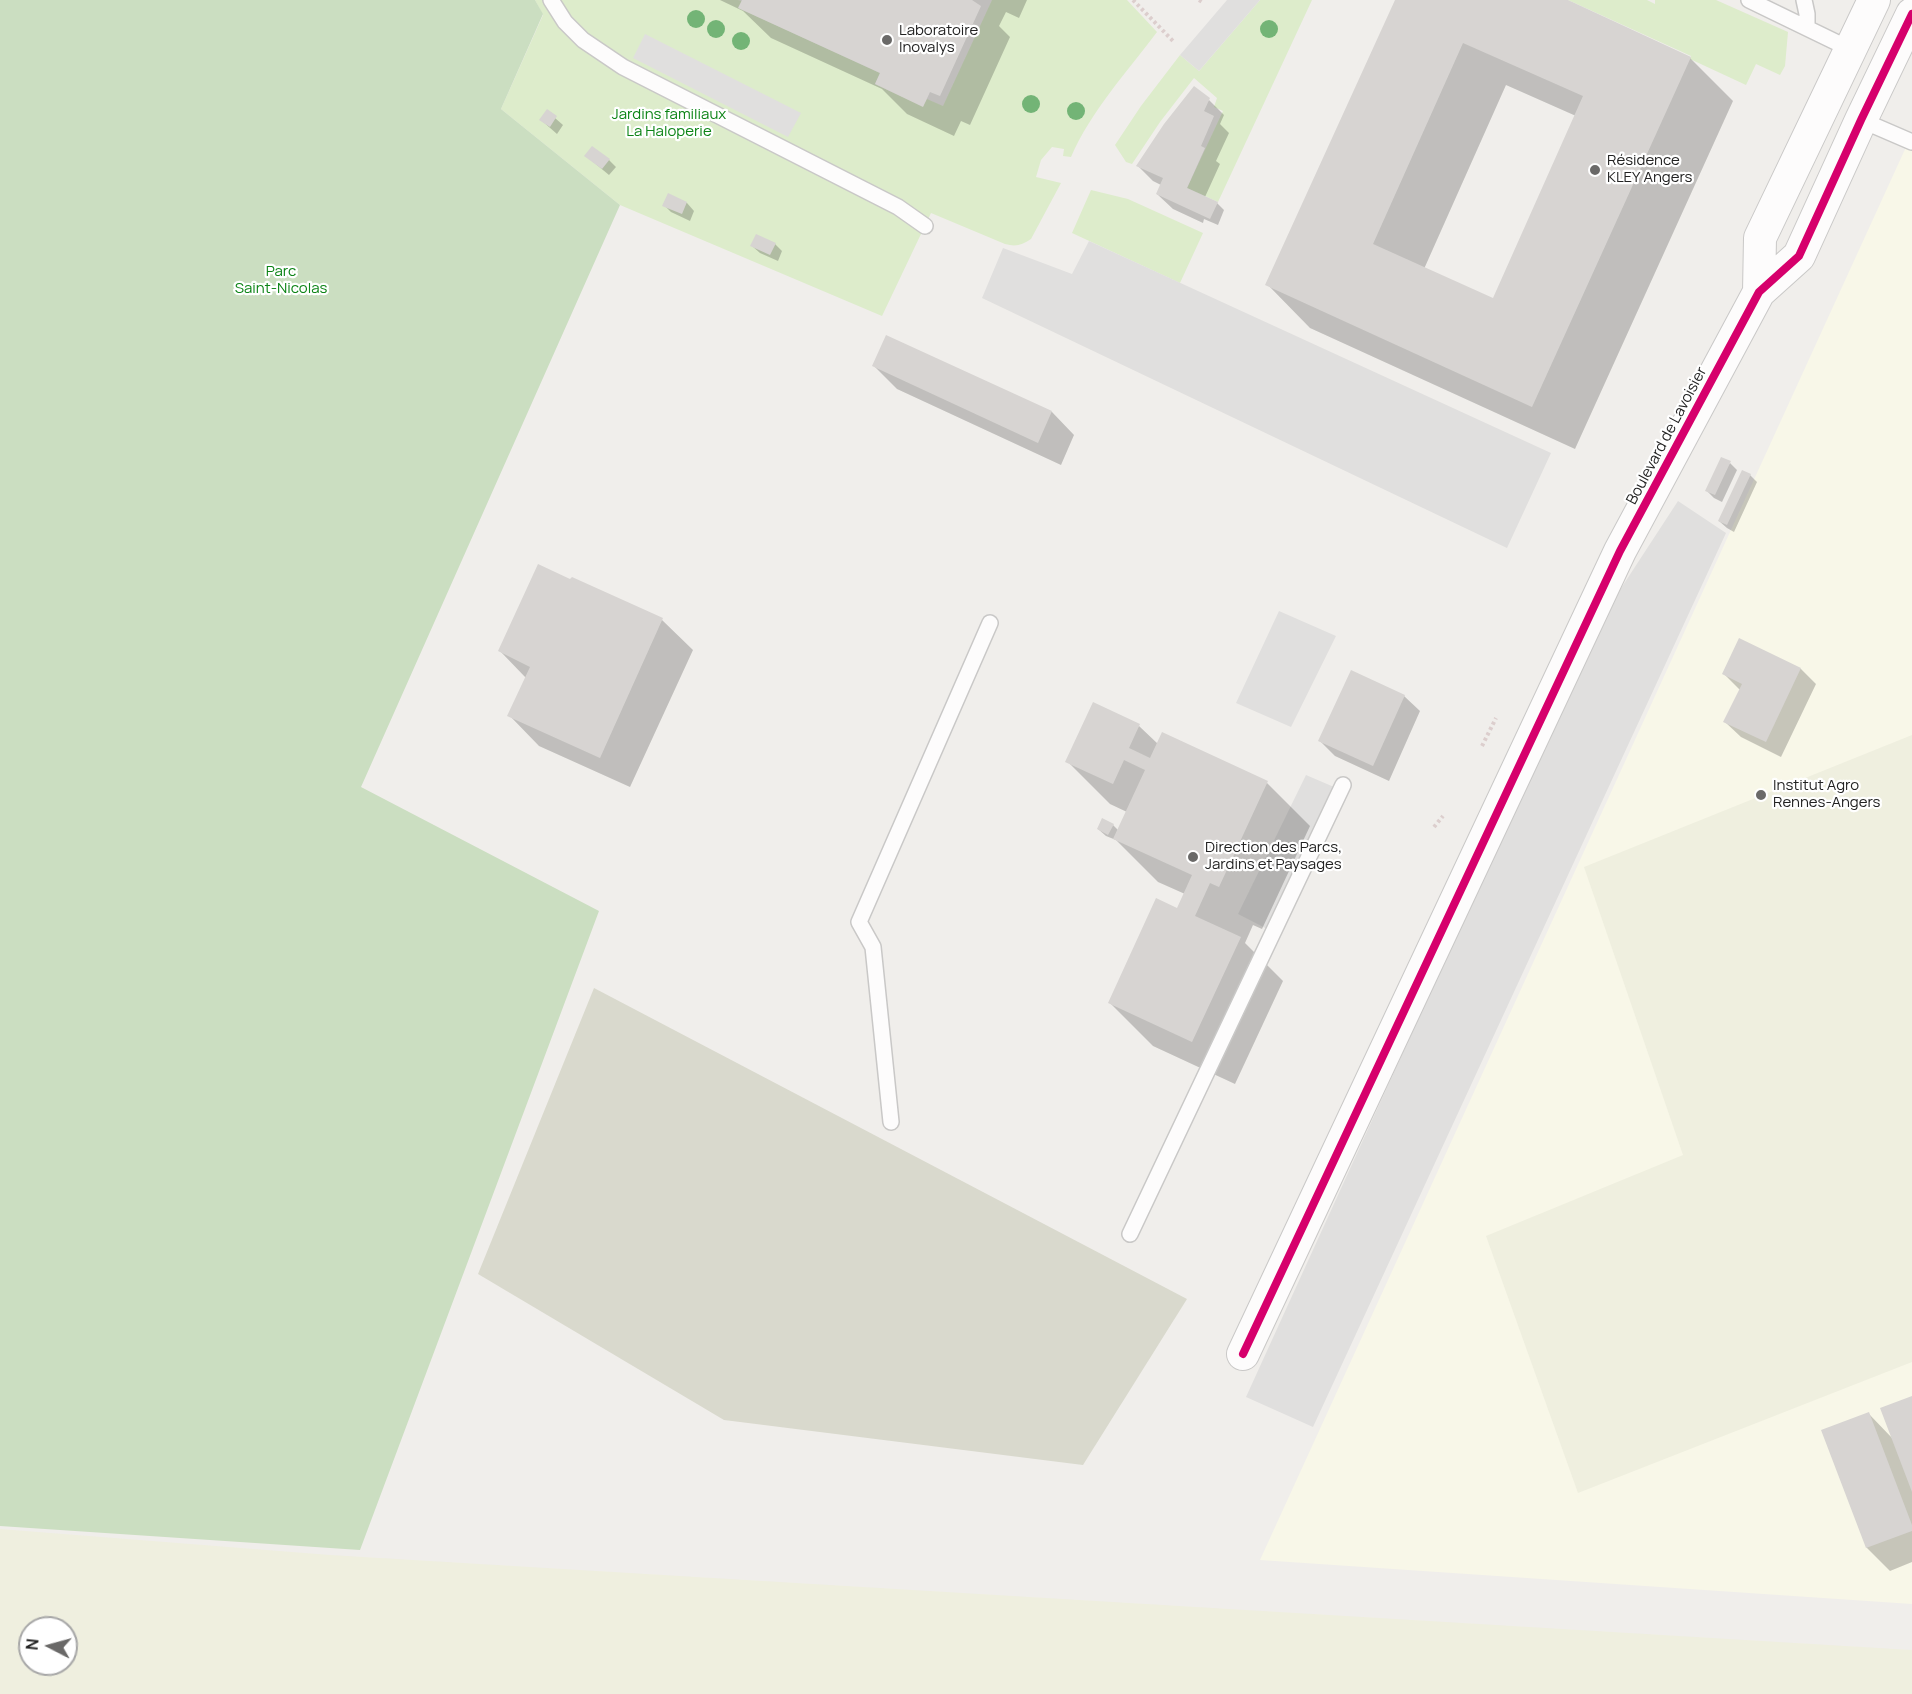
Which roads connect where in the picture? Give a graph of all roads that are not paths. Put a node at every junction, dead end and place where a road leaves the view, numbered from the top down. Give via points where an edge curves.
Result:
1 (551, 0) edge
2 (1749, 0) edge
3 (1804, 0) edge
4 (1874, 0) edge
5 (1912, 14) edge
6 (1807, 28) junction
7 (1850, 49) junction
8 (1861, 120) junction
9 (1912, 142) edge
10 (926, 226) dead end
11 (1759, 292) junction
12 (990, 623) dead end
13 (1343, 785) dead end
14 (891, 1122) dead end
15 (1130, 1234) dead end
16 (1242, 1354) dead end

1 - 10 lane via 583,40 623,68 898,207
2 - 6 lane
3 - 6 lane
4 - 7 street, Boulevard de Lavoisier
5 - 8 street, Boulevard de Lavoisier
6 - 7 lane
7 - 11 street, Boulevard de Lavoisier via 1760,238
8 - 9 lane
8 - 11 street, Boulevard de Lavoisier via 1799,256
11 - 16 street, Boulevard de Lavoisier via 1620,550
12 - 14 lane via 859,922 873,947
13 - 15 lane

